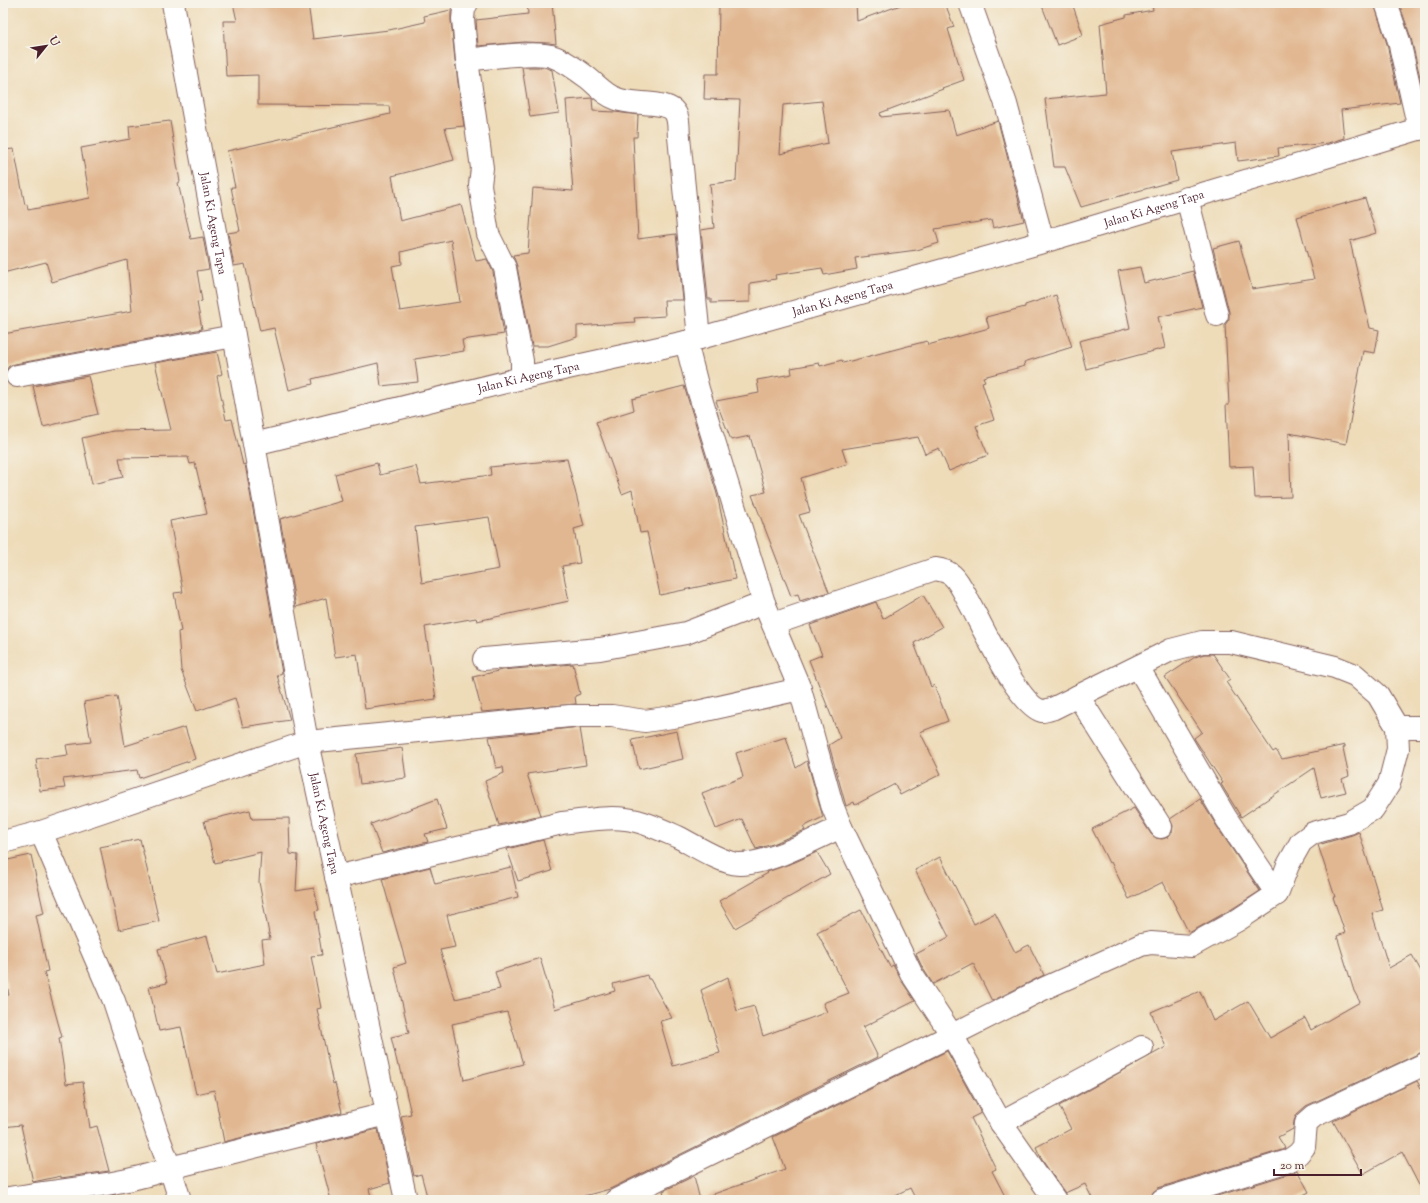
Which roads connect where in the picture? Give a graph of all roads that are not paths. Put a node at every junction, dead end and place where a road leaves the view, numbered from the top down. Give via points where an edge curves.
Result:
1 (173, 3) edge
2 (467, 3) edge
3 (970, 3) edge
4 (1386, 3) edge
5 (467, 60) junction
6 (1422, 128) edge
7 (1191, 211) junction
8 (1043, 242) junction
9 (1217, 315) dead end
10 (234, 336) junction
11 (692, 346) junction
12 (17, 376) dead end
13 (522, 378) junction
14 (258, 464) junction
15 (764, 603) junction
16 (773, 624) junction
17 (484, 659) dead end
18 (1138, 667) junction
19 (800, 689) junction
20 (1078, 696) junction
21 (1397, 727) junction
22 (1425, 727) edge
23 (307, 742) junction
24 (841, 827) junction
25 (1161, 827) dead end
26 (38, 832) junction
27 (8, 841) edge
28 (336, 877) junction
29 (1277, 894) junction
30 (952, 1035) junction
31 (1142, 1047) dead end
32 (1425, 1064) edge
33 (386, 1114) junction
34 (1001, 1123) junction
35 (161, 1171) junction
36 (3, 1198) edge
37 (180, 1200) edge
38 (406, 1200) edge
39 (616, 1200) edge
40 (1055, 1200) edge
41 (1162, 1200) edge

1 - 10 street, Jalan Ki Ageng Tapa
2 - 5 street via 463,18
3 - 8 street via 1006,104
4 - 6 street
5 - 11 street via 533,54 554,56 618,100 666,106 674,111 678,120
5 - 13 street via 482,168 480,185 488,234 505,268 522,362
6 - 7 street, Jalan Ki Ageng Tapa
7 - 8 street, Jalan Ki Ageng Tapa
7 - 9 street
8 - 11 street, Jalan Ki Ageng Tapa
10 - 12 street
10 - 14 street, Jalan Ki Ageng Tapa
11 - 13 street, Jalan Ki Ageng Tapa
11 - 15 street via 698,389
13 - 14 street, Jalan Ki Ageng Tapa
14 - 23 street, Jalan Ki Ageng Tapa
15 - 16 street
15 - 17 street via 686,633 600,649
16 - 19 street
16 - 20 street via 935,569 944,570 953,576 964,592 1012,681 1024,698 1034,707 1044,711
18 - 20 street
18 - 21 street via 1171,650 1202,642 1231,642 1335,667 1355,675 1378,695
18 - 29 street via 1226,818
19 - 23 street via 645,721 612,716 570,716
19 - 24 street via 832,805
20 - 25 street
21 - 22 street
21 - 29 street via 1398,749 1389,784 1373,809 1349,823 1314,833 1301,842 1288,865
23 - 26 street
23 - 28 street, Jalan Ki Ageng Tapa
24 - 28 street via 789,851 758,861 737,864 716,857 648,825 626,819 600,819 562,824
24 - 30 street via 911,972
26 - 27 street
26 - 35 street via 114,1001 157,1133
28 - 33 street, Jalan Ki Ageng Tapa
29 - 30 street via 1238,920 1191,946 1151,943 1142,945 1045,988
30 - 34 street
30 - 39 street
31 - 34 street
32 - 41 street via 1314,1116 1306,1123 1304,1147 1288,1161
33 - 35 street
33 - 38 street, Jalan Ki Ageng Tapa
34 - 40 street
35 - 36 street via 128,1181
35 - 37 street

